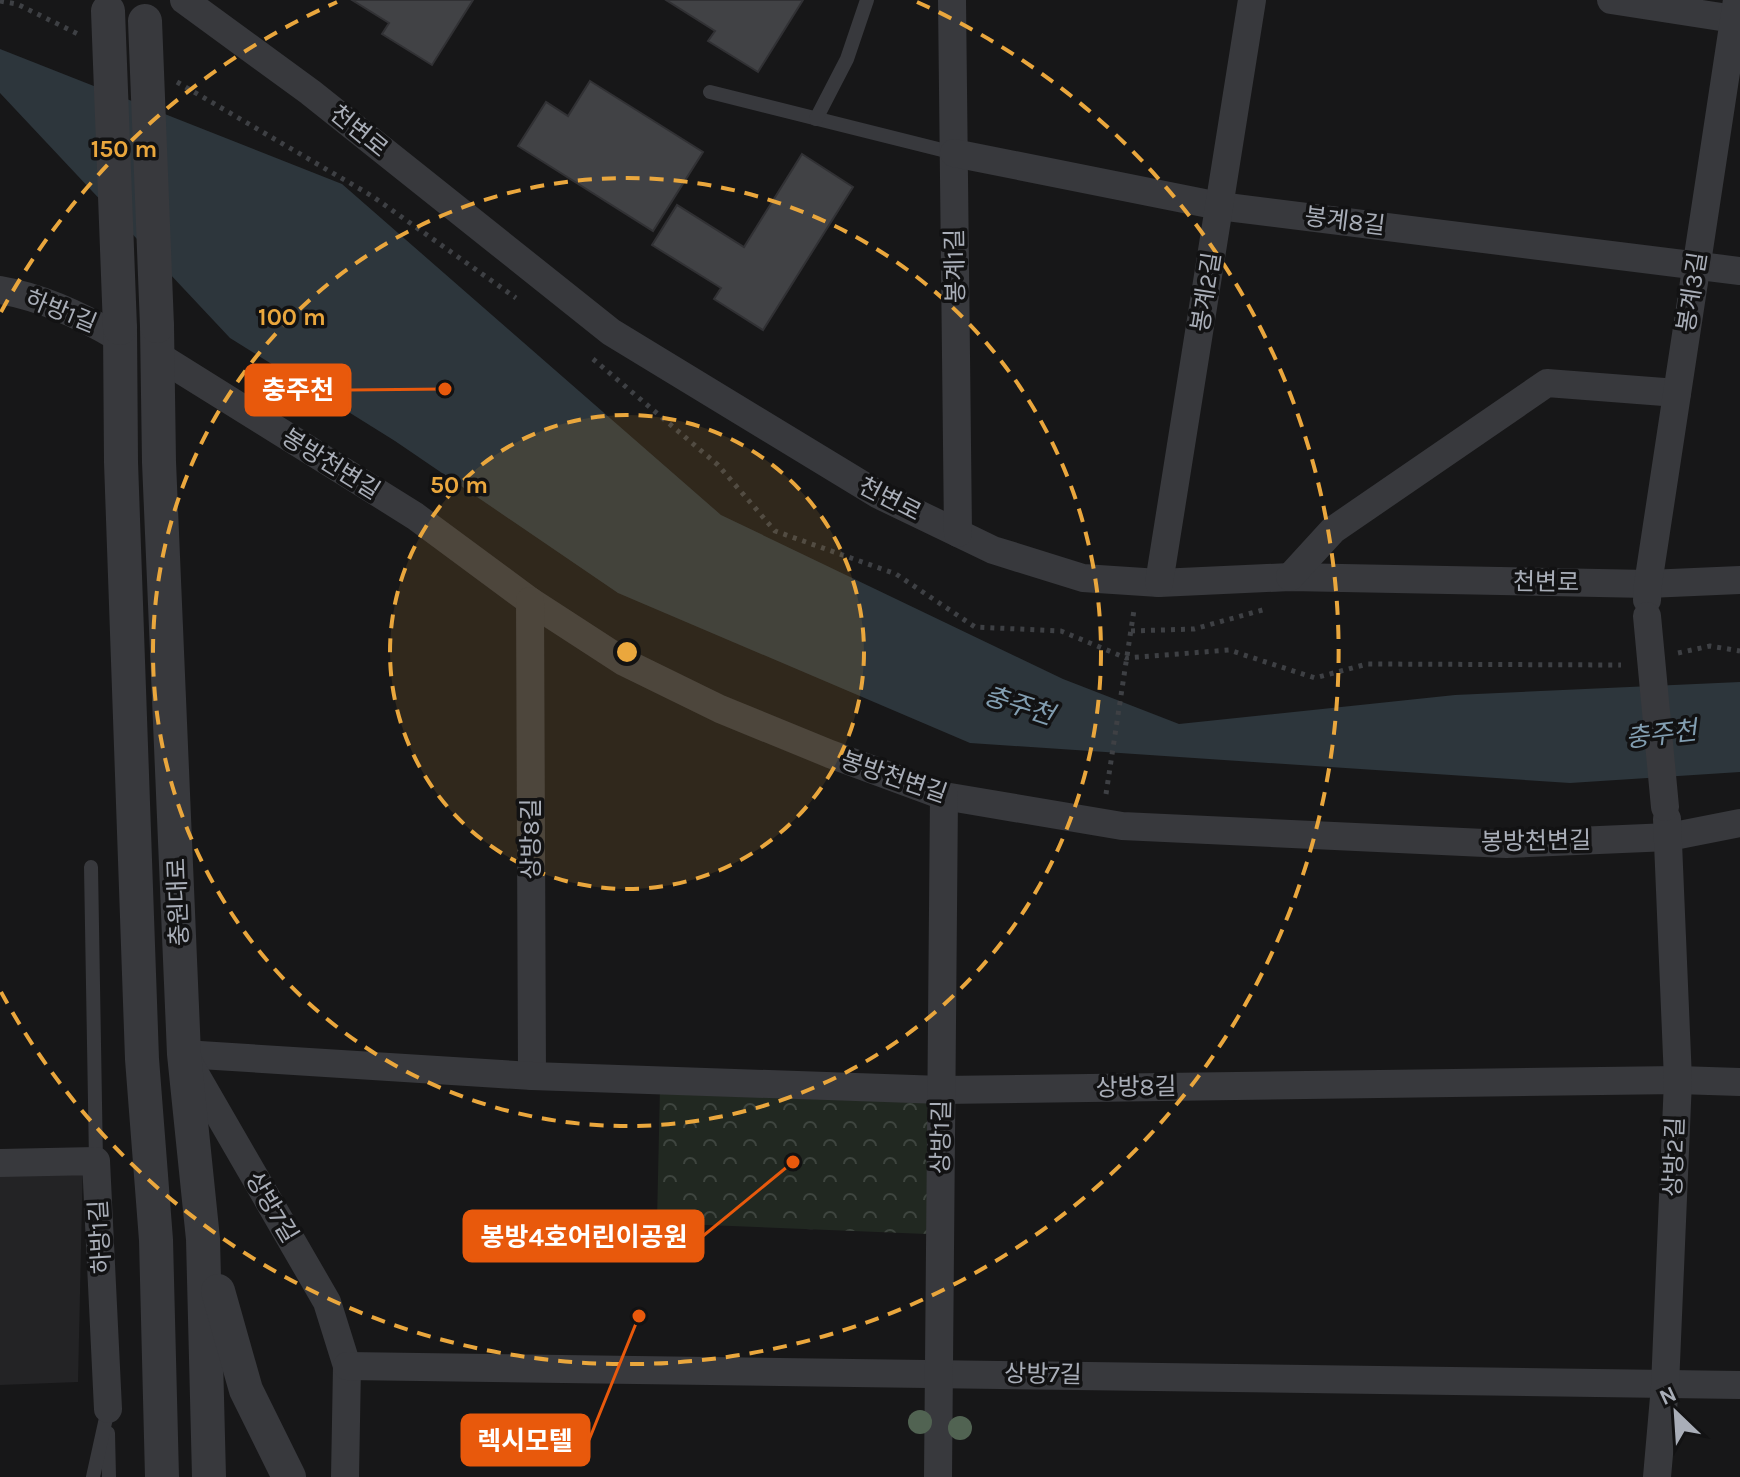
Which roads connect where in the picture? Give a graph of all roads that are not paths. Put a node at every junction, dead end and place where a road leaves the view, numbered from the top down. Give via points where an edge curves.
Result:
1 (184, 0) edge
2 (867, 0) edge
3 (952, 0) edge
4 (1252, 0) edge
5 (1611, 0) edge
6 (108, 5) edge
7 (145, 10) edge
8 (1737, 13) edge
9 (710, 92) dead end
10 (816, 119) junction
11 (954, 153) junction
12 (1219, 206) junction
13 (1696, 264) junction
14 (1740, 271) edge
15 (0, 290) edge
16 (119, 333) junction
17 (157, 340) junction
18 (1677, 393) junction
19 (958, 533) junction
20 (1290, 577) junction
21 (1740, 580) edge
22 (1149, 582) junction
23 (1648, 584) junction
24 (530, 601) junction
25 (1647, 616) joint
26 (944, 796) junction
27 (1740, 823) edge
28 (1669, 837) junction
29 (91, 867) dead end
30 (184, 1054) junction
31 (532, 1076) junction
32 (1678, 1080) junction
33 (1740, 1082) edge
34 (942, 1090) junction
35 (96, 1161) junction
36 (0, 1163) edge
37 (203, 1239) junction
38 (347, 1366) junction
39 (938, 1372) junction
40 (1740, 1385) edge
41 (1665, 1386) junction
42 (108, 1409) junction
43 (93, 1477) edge
44 (109, 1477) edge
45 (162, 1477) edge
46 (209, 1477) edge
47 (289, 1477) edge
48 (345, 1477) edge
49 (938, 1477) edge
50 (1657, 1477) edge

1 - 19 street, 천변로 via 310,92 611,332 879,495
2 - 10 lane via 847,59
3 - 11 street, 봉계1길
4 - 12 street, 봉계2길
5 - 8 street
6 - 16 street, 충원대로, bridge
7 - 17 street, 충원대로, bridge
8 - 13 street, 봉계3길
9 - 10 lane
10 - 11 lane
11 - 12 street, 봉계8길
11 - 19 street, 봉계1길
12 - 13 street, 봉계8길
12 - 22 street, 봉계2길
13 - 14 street, 봉계8길
13 - 18 street, 봉계3길
15 - 16 street, 하방1길
16 - 45 street, 충원대로 via 140,1027 156,1240
17 - 24 street, 봉방천변길
17 - 30 street, 충원대로
18 - 20 street via 1547,383 1333,530
18 - 23 street, 봉계3길
19 - 22 street, 천변로 via 993,550 1083,578
20 - 22 street, 천변로
20 - 23 street, 천변로
21 - 23 street, 천변로
23 - 25 street, 봉계3길
24 - 26 street, 봉방천변길 via 624,662 720,709
24 - 31 street, 상방8길
25 - 28 street, 상방2길, bridge
26 - 28 street, 봉방천변길 via 1122,826 1506,844
26 - 34 street, 상방1길
27 - 28 street, 봉방천변길
28 - 32 street, 상방2길
29 - 35 lane
30 - 31 street, 상방8길
30 - 37 street, 충원대로
30 - 38 street, 상방7길 via 327,1302
31 - 34 street, 상방8길
32 - 33 street, 상방8길
32 - 34 street, 상방8길
32 - 41 street, 상방2길
34 - 39 street, 상방1길
35 - 36 street
35 - 42 street, 하방1길
37 - 46 street, 충원대로
37 - 47 street via 246,1390
38 - 39 street, 상방7길
38 - 48 street, 상방7길
39 - 41 street, 상방7길
39 - 49 street, 상방1길
40 - 41 street, 상방7길
41 - 50 street, 상방2길
42 - 43 lane
42 - 44 lane

